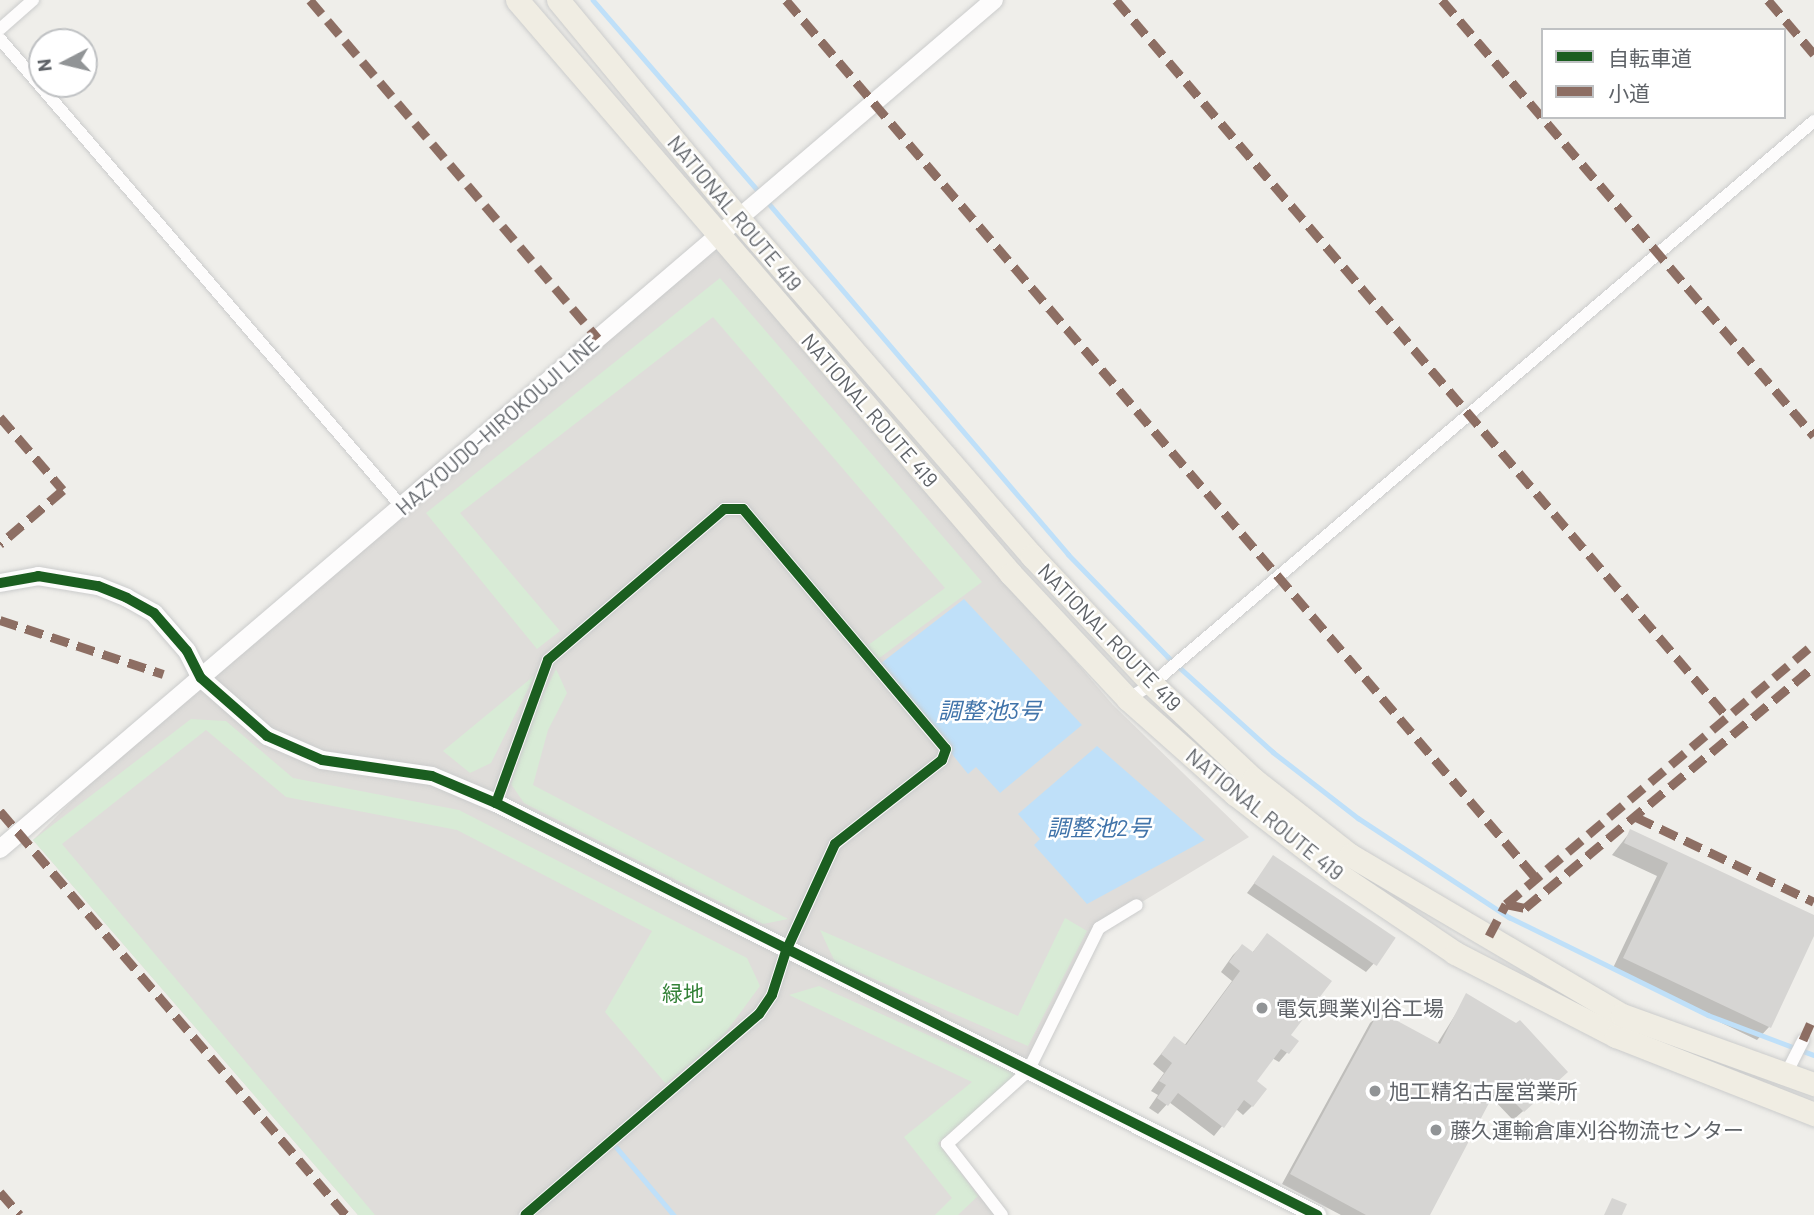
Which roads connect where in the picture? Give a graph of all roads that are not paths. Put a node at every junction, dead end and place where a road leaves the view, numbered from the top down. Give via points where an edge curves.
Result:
1 (33, 0) edge
2 (517, 0) edge
3 (558, 0) edge
4 (994, 0) edge
5 (0, 29) edge
6 (0, 39) edge
7 (1814, 121) edge
8 (748, 212) junction
9 (720, 235) junction
10 (402, 507) junction
11 (0, 583) edge
12 (201, 678) junction
13 (1152, 684) junction
14 (1128, 699) junction
15 (496, 803) junction
16 (0, 849) edge
17 (1137, 905) dead end
18 (786, 951) junction
19 (1803, 1040) dead end
20 (1790, 1067) junction
21 (1028, 1071) junction
22 (1814, 1084) edge
23 (1814, 1114) edge
24 (524, 1215) edge
25 (1002, 1215) edge
26 (1317, 1215) edge

1 - 5 street
2 - 9 highway, NATIONAL ROUTE 419
3 - 8 highway, NATIONAL ROUTE 419
4 - 8 street, HAZYOUDO-HIROKOUJI LINE
6 - 10 street
7 - 13 street
8 - 9 street, HAZYOUDO-HIROKOUJI LINE
8 - 13 highway, NATIONAL ROUTE 419 via 1032,556
9 - 10 street, HAZYOUDO-HIROKOUJI LINE
9 - 14 highway, NATIONAL ROUTE 419 via 1012,574
10 - 12 street, HAZYOUDO-HIROKOUJI LINE
11 - 12 street via 38,576 98,586 127,598 154,613 187,651
12 - 15 street via 267,736 290,747 322,760 432,776
12 - 16 street, HAZYOUDO-HIROKOUJI LINE
13 - 14 street
13 - 20 highway, NATIONAL ROUTE 419 via 1253,779 1350,855 1622,1015
14 - 23 highway, NATIONAL ROUTE 419 via 1235,794 1338,874 1455,953 1616,1036
15 - 18 street
15 - 18 street via 548,660 724,509 743,509 946,748 942,760 835,844
17 - 21 street via 1099,928
18 - 21 street
18 - 24 street via 772,995 760,1014
19 - 20 street
20 - 22 highway, NATIONAL ROUTE 419
21 - 25 street via 947,1144
21 - 26 street

